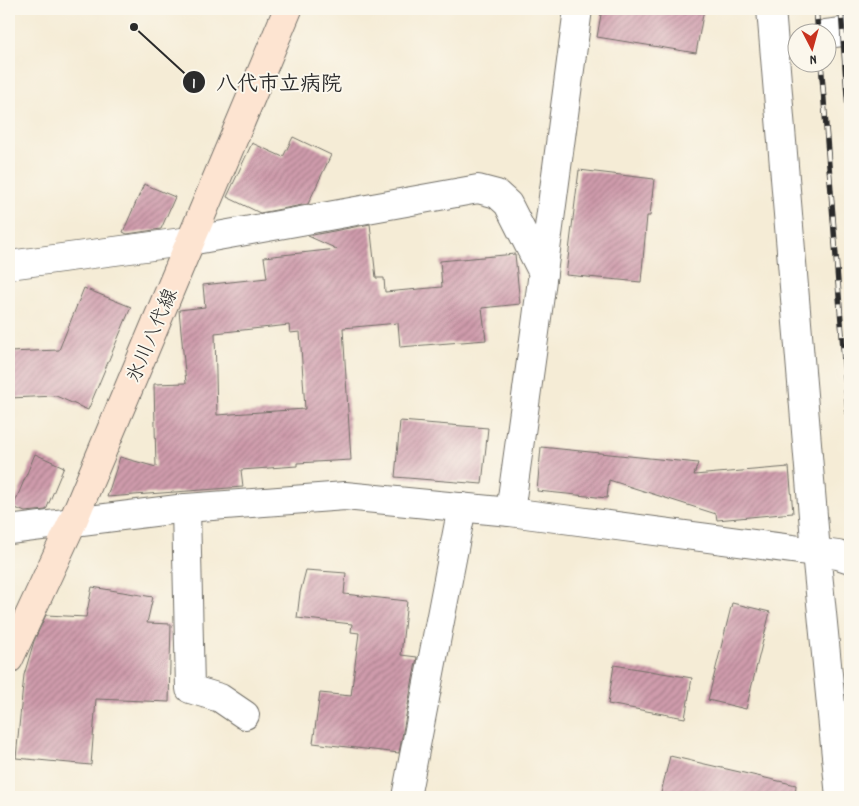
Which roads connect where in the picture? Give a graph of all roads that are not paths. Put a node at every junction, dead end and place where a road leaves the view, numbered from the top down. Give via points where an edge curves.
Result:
1 (288, 9) edge
2 (578, 9) edge
3 (772, 9) edge
4 (850, 31) edge
5 (836, 33) edge
6 (785, 38) edge
7 (190, 241) junction
8 (9, 265) edge
9 (543, 273) junction
10 (462, 507) junction
11 (186, 508) junction
12 (510, 512) junction
13 (72, 522) junction
14 (9, 530) edge
15 (816, 552) junction
16 (850, 559) edge
17 (9, 659) edge
18 (245, 715) dead end
19 (406, 797) edge
20 (840, 797) edge

1 - 7 main road, 氷川八代線
2 - 9 street
3 - 6 street
4 - 5 street
6 - 15 street
7 - 8 street
7 - 9 street via 478,189 496,194 508,204
7 - 13 main road, 氷川八代線
9 - 12 street
10 - 11 street via 345,496
10 - 12 street
10 - 19 street
11 - 13 street
11 - 18 street via 190,689 220,698
12 - 15 street
13 - 14 street
13 - 17 main road, 氷川八代線
15 - 16 street
15 - 20 street

